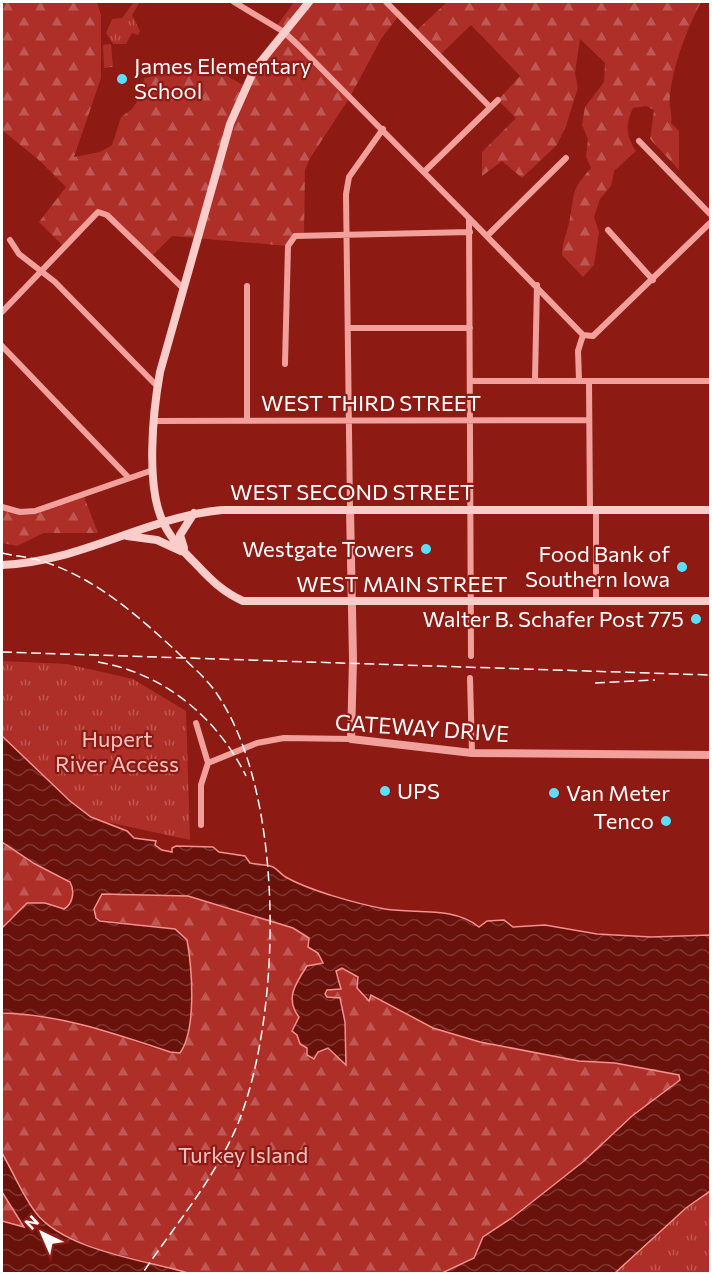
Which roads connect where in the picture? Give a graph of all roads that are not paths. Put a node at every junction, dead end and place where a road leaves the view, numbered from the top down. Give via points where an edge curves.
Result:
1 (234, 2) edge
2 (309, 2) edge
3 (386, 2) edge
4 (284, 32) junction
5 (498, 100) dead end
6 (490, 107) junction
7 (383, 129) junction
8 (639, 141) dead end
9 (566, 158) dead end
10 (425, 171) junction
11 (711, 214) edge
12 (469, 218) junction
13 (711, 223) edge
14 (608, 230) dead end
15 (470, 232) junction
16 (347, 234) junction
17 (488, 235) junction
18 (10, 240) dead end
19 (40, 271) junction
20 (653, 280) junction
21 (537, 285) junction
22 (248, 286) dead end
23 (184, 289) junction
24 (2, 312) edge
25 (349, 328) junction
26 (470, 328) junction
27 (584, 335) junction
28 (2, 346) edge
29 (285, 364) dead end
30 (535, 380) junction
31 (579, 380) junction
32 (470, 381) junction
33 (590, 381) junction
34 (711, 381) edge
35 (157, 386) junction
36 (469, 420) junction
37 (589, 420) junction
38 (154, 421) junction
39 (247, 421) junction
40 (350, 421) junction
41 (153, 470) junction
42 (129, 477) junction
43 (2, 507) edge
44 (350, 509) junction
45 (472, 510) junction
46 (711, 510) edge
47 (593, 511) junction
48 (194, 513) junction
49 (163, 522) junction
50 (124, 536) junction
51 (186, 554) junction
52 (2, 565) edge
53 (711, 601) edge
54 (352, 602) junction
55 (471, 602) junction
56 (596, 602) junction
57 (471, 656) dead end
58 (470, 678) dead end
59 (196, 723) dead end
60 (351, 739) junction
61 (472, 753) junction
62 (711, 755) edge
63 (208, 763) junction
64 (201, 825) dead end

1 - 4 street
2 - 4 main road
3 - 6 street
4 - 7 street
4 - 23 main road via 254,70 241,95
5 - 6 street
6 - 10 street
7 - 10 street
7 - 16 street via 349,177
8 - 11 street
9 - 17 street
10 - 12 street
12 - 15 street
12 - 17 street
13 - 20 street
14 - 20 street
15 - 16 street
15 - 26 street
16 - 25 street
16 - 29 street via 296,236 288,246
17 - 21 street
18 - 19 street via 19,254
19 - 23 street via 95,213 101,213
19 - 24 street
19 - 35 street
20 - 27 street via 593,336
21 - 27 street
21 - 30 street
22 - 39 street
23 - 35 main road
25 - 26 street
25 - 40 street
26 - 32 street
27 - 31 street via 578,351
28 - 42 street
30 - 31 street
30 - 32 street
31 - 33 street
32 - 36 street
33 - 34 street
33 - 37 street
35 - 38 main road
36 - 37 street, WEST THIRD STREET
36 - 40 street, WEST THIRD STREET
36 - 45 street
37 - 47 street
38 - 39 street, WEST THIRD STREET
38 - 41 main road
39 - 40 street, WEST THIRD STREET
40 - 44 street
41 - 42 street
41 - 49 main road
42 - 43 street via 35,511
44 - 45 main road, WEST SECOND STREET
44 - 48 main road, WEST SECOND STREET
44 - 54 street
45 - 47 main road, WEST SECOND STREET
45 - 55 street
46 - 47 main road, WEST SECOND STREET
47 - 56 street
48 - 49 main road, WEST SECOND STREET
48 - 51 main road via 180,535
49 - 50 main road, WEST SECOND STREET
49 - 51 main road, WEST MAIN STREET
50 - 51 main road via 157,540
50 - 52 main road, WEST SECOND STREET via 41,561
51 - 54 main road, WEST MAIN STREET via 226,593 243,601
53 - 56 main road, WEST MAIN STREET
54 - 55 main road, WEST MAIN STREET
54 - 60 street
55 - 56 main road, WEST MAIN STREET
55 - 57 street
58 - 61 street
59 - 63 street
60 - 61 street, GATEWAY DRIVE
60 - 63 street, GATEWAY DRIVE via 284,738 257,743
61 - 62 street, GATEWAY DRIVE
63 - 64 street via 201,785

